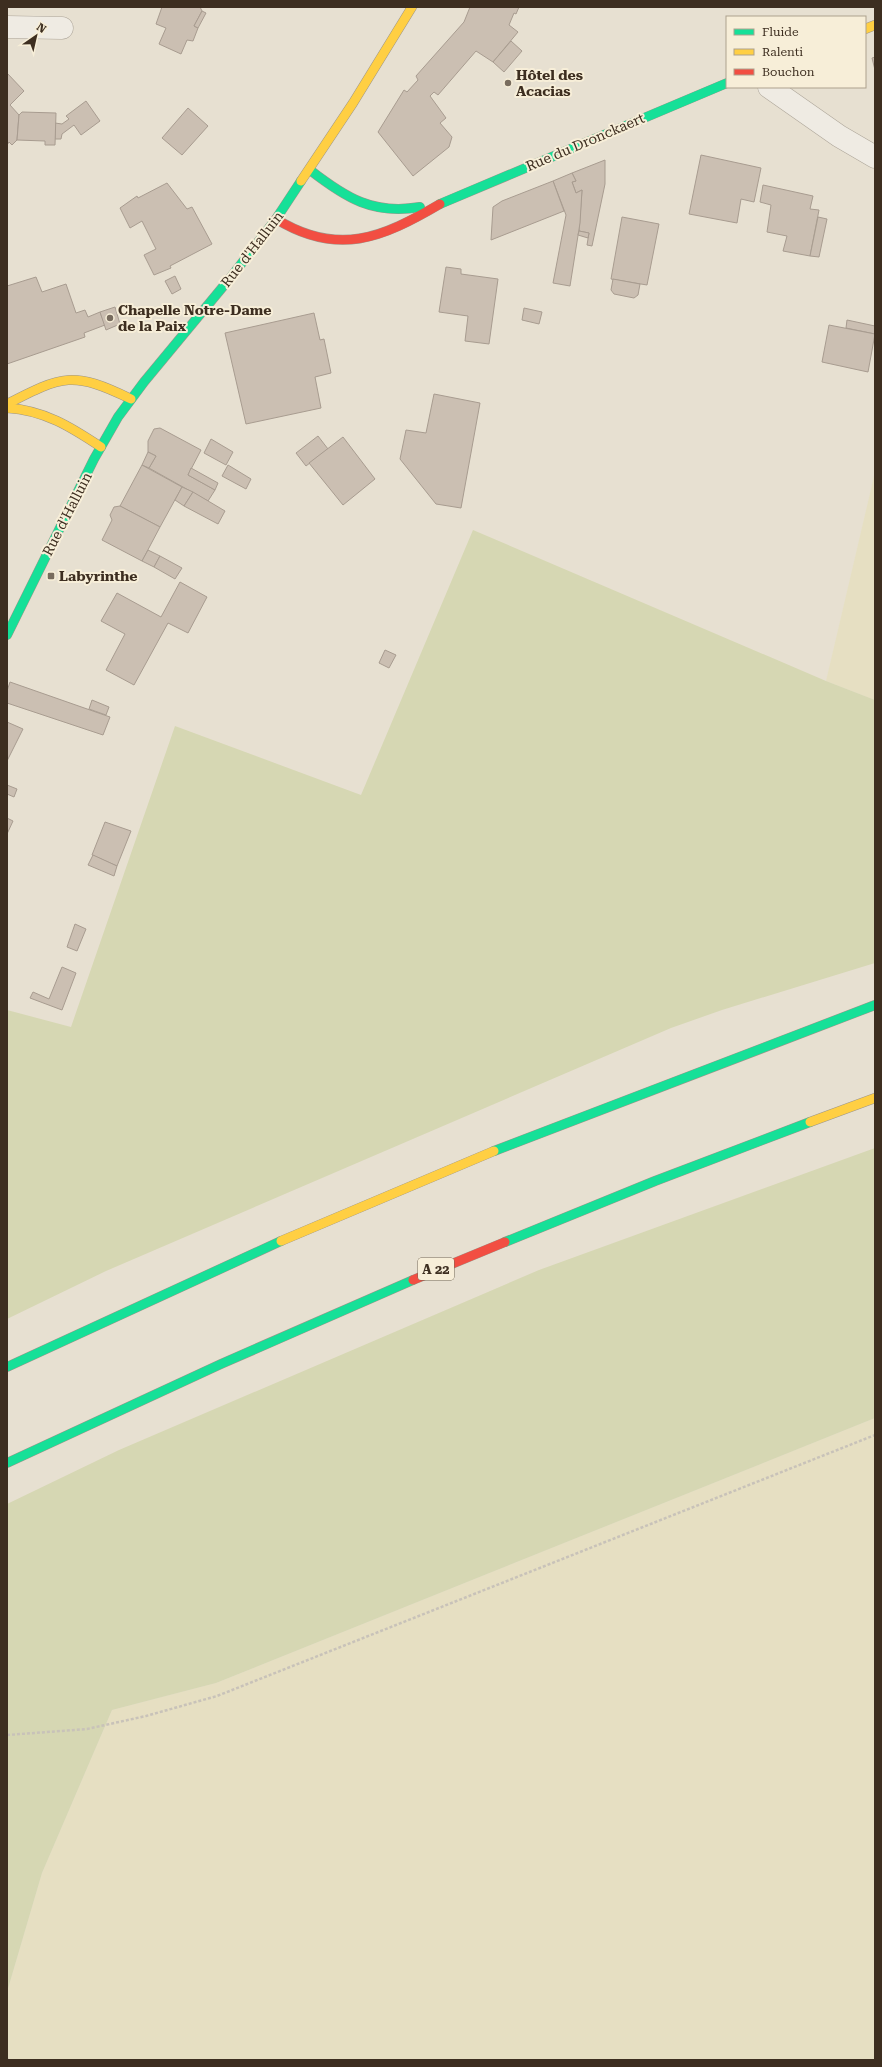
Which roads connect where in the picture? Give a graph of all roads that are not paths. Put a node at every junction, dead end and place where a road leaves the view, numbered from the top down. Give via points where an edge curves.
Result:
1 (412, 7) edge
2 (7, 28) edge
3 (62, 28) dead end
4 (726, 83) edge
5 (770, 88) edge
6 (875, 157) edge
7 (310, 170) junction
8 (443, 202) junction
9 (276, 219) junction
10 (131, 399) junction
11 (7, 404) edge
12 (7, 408) edge
13 (101, 447) junction
14 (7, 635) edge
15 (875, 1005) edge
16 (875, 1098) edge
17 (7, 1367) edge
18 (7, 1463) edge

1 - 7 main road, Rue d'Halluin
2 - 3 street
4 - 8 main road, Rue du Dronckaert
5 - 6 street via 839,136
7 - 8 main road, Rue du Dronckaert via 337,190 370,207 392,211
7 - 9 main road, Rue d'Halluin
8 - 9 main road, Rue du Dronckaert via 417,217 351,240 319,239
9 - 10 main road, Rue d'Halluin
10 - 11 main road via 101,385 70,380 40,387
10 - 13 main road, Rue d'Halluin
12 - 13 main road via 35,410 48,415
13 - 14 main road, Rue d'Halluin
15 - 17 main road via 425,1179 306,1230
16 - 18 main road, A 22 via 620,1195 391,1288 178,1382

